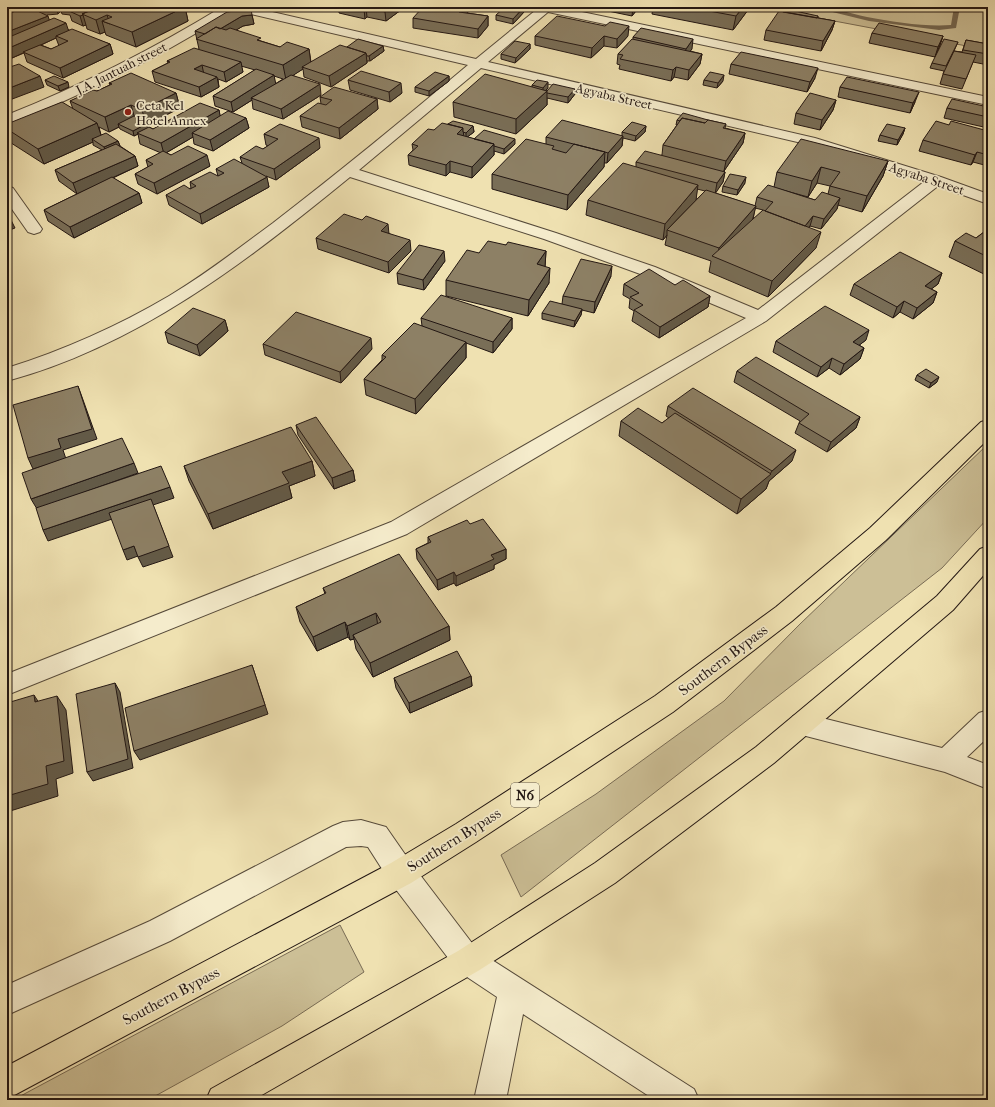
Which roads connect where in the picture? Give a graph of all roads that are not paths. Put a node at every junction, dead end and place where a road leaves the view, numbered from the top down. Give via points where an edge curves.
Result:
1 (231, 7) edge
2 (235, 7) edge
3 (543, 8) edge
4 (476, 64) junction
5 (988, 102) edge
6 (7, 120) edge
7 (349, 172) junction
8 (936, 180) junction
9 (7, 191) edge
10 (988, 199) edge
11 (34, 229) dead end
12 (760, 317) junction
13 (7, 375) edge
14 (988, 426) edge
15 (986, 564) edge
16 (7, 685) edge
17 (988, 721) edge
18 (802, 724) junction
19 (946, 761) junction
20 (988, 777) edge
21 (401, 873) junction
22 (468, 961) junction
23 (513, 990) junction
24 (7, 1000) edge
25 (7, 1083) edge
26 (222, 1100) edge
27 (490, 1100) edge
28 (683, 1100) edge

1 - 6 street, J.A. Jantuah street via 122,69 67,96
2 - 4 street, Agyaba Street
3 - 4 street
3 - 5 street
4 - 7 street
4 - 8 street, Agyaba Street via 810,141
7 - 12 street via 586,248
7 - 13 street via 227,266 152,313 109,336
8 - 10 street, Agyaba Street
8 - 12 street
9 - 11 street
12 - 16 street via 399,528
14 - 21 highway, Southern Bypass / N6 via 878,534 784,614 664,704
15 - 18 highway via 945,603
17 - 19 street
18 - 19 street
18 - 22 highway via 765,755 605,873
19 - 20 street
21 - 22 street
21 - 24 street via 376,836 361,833 343,834 160,931
21 - 25 highway, Southern Bypass / N6
22 - 23 street
22 - 26 highway
23 - 27 street
23 - 28 street

